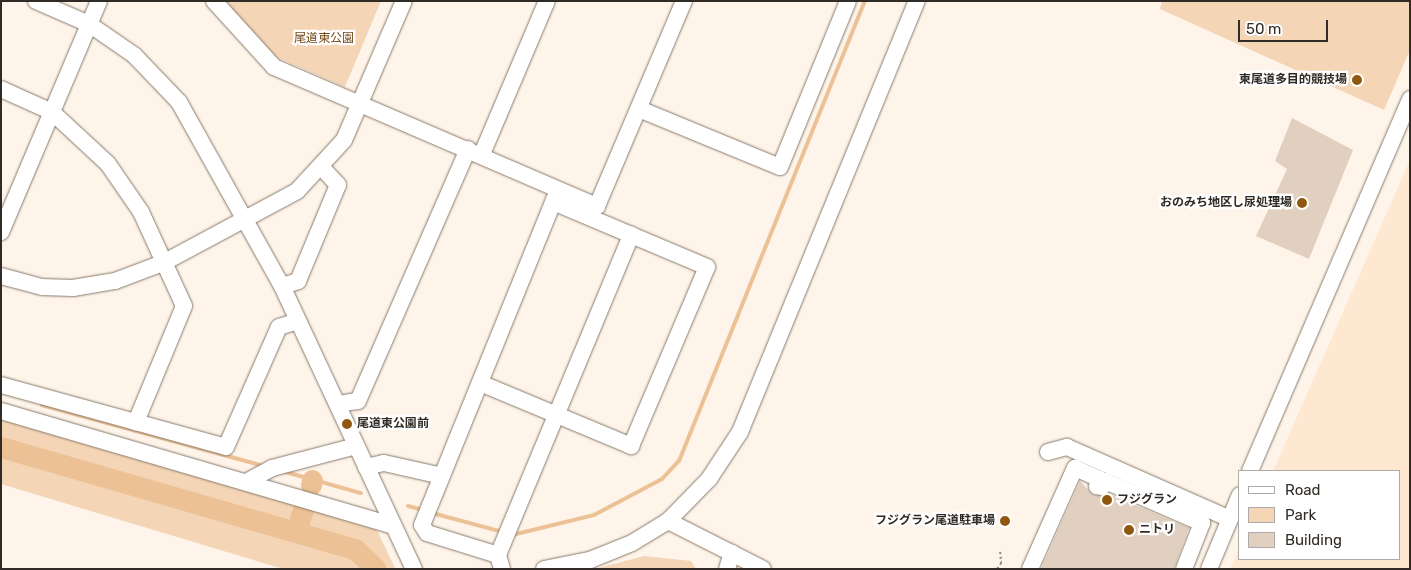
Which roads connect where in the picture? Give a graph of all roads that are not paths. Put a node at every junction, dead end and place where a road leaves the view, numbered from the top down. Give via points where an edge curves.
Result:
1 (36, 1) edge
2 (99, 1) edge
3 (214, 1) edge
4 (404, 1) edge
5 (547, 1) edge
6 (684, 1) edge
7 (848, 1) edge
8 (917, 1) edge
9 (89, 24) junction
10 (1, 89) edge
11 (1410, 99) edge
12 (361, 105) junction
13 (639, 109) junction
14 (52, 112) junction
15 (475, 151) junction
16 (321, 167) junction
17 (556, 195) junction
18 (248, 220) junction
19 (1, 232) edge
20 (631, 235) junction
21 (163, 263) junction
22 (1, 276) edge
23 (282, 286) junction
24 (298, 321) junction
25 (480, 382) junction
26 (1, 384) edge
27 (338, 404) junction
28 (1, 411) edge
29 (556, 414) junction
30 (136, 422) junction
31 (356, 446) junction
32 (1048, 452) dead end
33 (366, 467) junction
34 (1250, 470) edge
35 (442, 476) junction
36 (246, 482) junction
37 (1238, 500) edge
38 (1230, 519) junction
39 (668, 521) junction
40 (391, 525) junction
41 (732, 553) junction
42 (500, 562) edge
43 (414, 569) edge
44 (544, 569) edge
45 (727, 569) edge
46 (763, 569) edge
47 (1030, 569) edge
48 (1184, 569) edge
49 (1209, 569) edge

1 - 9 street
2 - 9 street
3 - 12 street via 274,68
4 - 12 street
5 - 15 street
6 - 13 street
7 - 13 street via 780,167
8 - 39 street via 740,432 709,479
9 - 14 street
9 - 18 street via 134,55 180,102
10 - 14 street
11 - 34 street
12 - 15 street
12 - 16 street via 344,140
13 - 17 street via 596,206
14 - 19 street
14 - 21 street via 108,164 141,212
15 - 17 street
15 - 27 street via 358,401
16 - 18 street via 297,191
16 - 23 street via 338,185 298,281
17 - 20 street
17 - 25 street
18 - 21 street
18 - 23 street
20 - 29 street
20 - 29 street via 707,267 631,446
21 - 22 street via 115,281 73,288 42,287
21 - 30 street via 184,306
23 - 24 street
24 - 27 street
24 - 30 street via 279,327 226,447
25 - 29 street
25 - 35 street
26 - 30 street
27 - 31 street
28 - 36 street
29 - 42 street via 507,533
31 - 33 street
31 - 36 street via 272,468
32 - 38 street via 1067,447
33 - 35 street via 384,463
33 - 40 street
35 - 42 street via 422,525 427,533
36 - 40 street
37 - 38 street
38 - 49 street
39 - 41 street
39 - 44 street via 632,543 590,560
40 - 43 street
41 - 45 street
41 - 46 street
47 - 48 street via 1075,468 1100,478 1100,487 1105,481 1202,523

